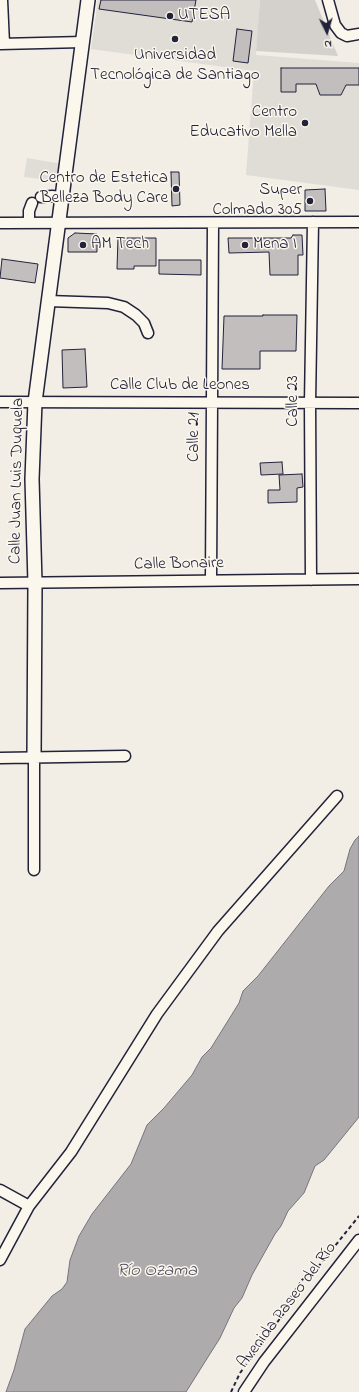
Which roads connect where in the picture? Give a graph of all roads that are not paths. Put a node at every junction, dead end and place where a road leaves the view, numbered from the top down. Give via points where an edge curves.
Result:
1 (2, 0) edge
2 (88, 0) edge
3 (328, 0) edge
4 (359, 34) edge
5 (83, 42) junction
6 (2, 44) edge
7 (62, 196) junction
8 (29, 222) junction
9 (59, 222) junction
10 (313, 222) junction
11 (359, 222) edge
12 (0, 223) edge
13 (213, 223) junction
14 (48, 302) junction
15 (148, 333) dead end
16 (212, 401) junction
17 (0, 402) edge
18 (35, 402) junction
19 (310, 403) junction
20 (359, 403) edge
21 (211, 580) junction
22 (311, 580) junction
23 (359, 580) edge
24 (0, 583) edge
25 (35, 583) junction
26 (125, 756) dead end
27 (34, 757) junction
28 (0, 758) edge
29 (337, 796) dead end
30 (34, 870) dead end
31 (0, 1190) edge
32 (29, 1206) junction
33 (359, 1240) edge
34 (0, 1260) edge
35 (244, 1392) edge

1 - 6 street
2 - 5 main road, Calle Juan Luis Duquela
3 - 4 street via 341,33 347,36
5 - 6 street
5 - 7 main road, Calle Juan Luis Duquela
7 - 8 street via 37,200 29,211
7 - 9 main road, Calle Juan Luis Duquela
8 - 9 street
8 - 12 street
9 - 13 street
9 - 14 main road, Calle Juan Luis Duquela
10 - 11 street
10 - 13 street
10 - 19 street, Calle 23
13 - 16 street, Calle 21
14 - 15 street via 108,303 124,307 136,314
14 - 18 main road, Calle Juan Luis Duquela
16 - 18 street, Calle Club de Leones
16 - 19 street, Calle Club de Leones
16 - 21 street, Calle 21
17 - 18 street, Calle Club de Leones
18 - 25 main road, Calle Juan Luis Duquela via 32,479
19 - 20 street, Calle Club de Leones
19 - 22 street, Calle 23
21 - 22 street, Calle Bonaire
21 - 25 street, Calle Bonaire
22 - 23 street, Calle Bonaire
24 - 25 street, Calle Bonaire
25 - 27 main road, Calle Juan Luis Duquela
26 - 27 street
27 - 28 street
27 - 30 street, Calle Juan Luis Duquela
29 - 32 street via 218,931 157,1014 71,1152
31 - 32 street
32 - 34 street
33 - 35 street, Avenida Paseo del Río via 264,1362

